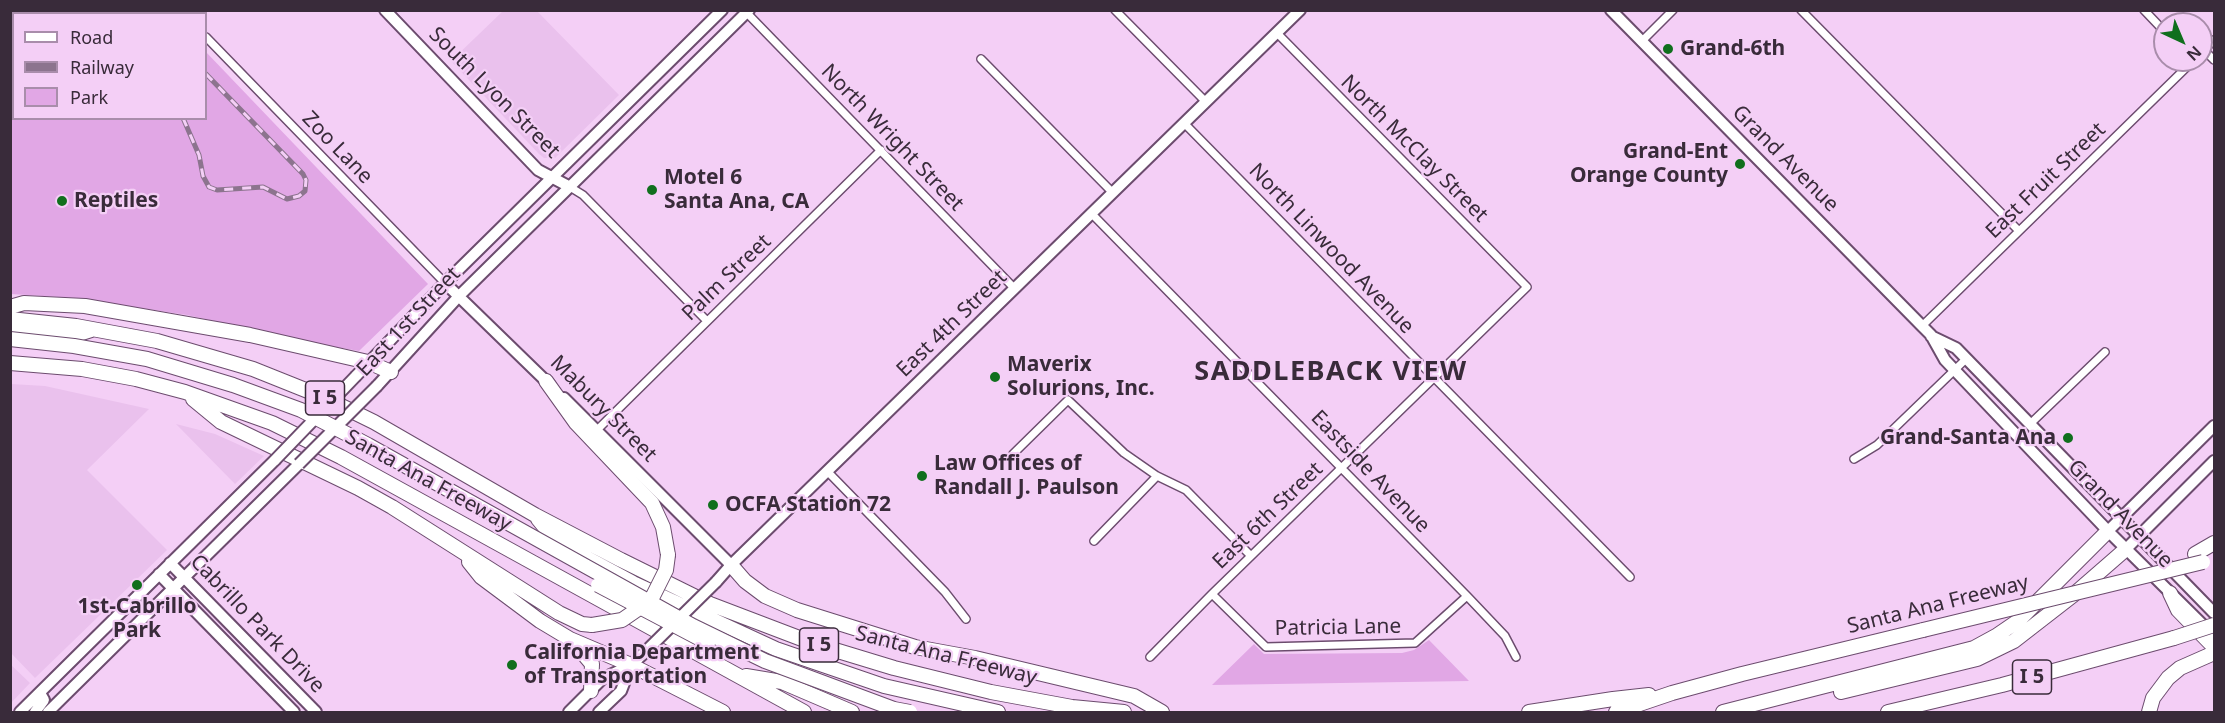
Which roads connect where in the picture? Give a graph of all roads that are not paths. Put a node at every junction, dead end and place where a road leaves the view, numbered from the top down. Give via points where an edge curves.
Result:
1 (384, 10) edge
2 (722, 10) edge
3 (1115, 10) edge
4 (1300, 10) edge
5 (1611, 10) edge
6 (1673, 10) edge
7 (1801, 10) edge
8 (747, 11) edge
9 (1277, 33) junction
10 (207, 38) edge
11 (1641, 42) junction
12 (981, 59) dead end
13 (2181, 72) edge
14 (1206, 102) junction
15 (1184, 123) junction
16 (881, 150) junction
17 (552, 177) junction
18 (570, 187) junction
19 (1113, 193) junction
20 (1092, 214) junction
21 (2019, 231) junction
22 (445, 283) junction
23 (1527, 287) joint
24 (1015, 289) junction
25 (459, 296) junction
26 (10, 307) edge
27 (10, 319) edge
28 (707, 321) junction
29 (1922, 326) junction
30 (96, 329) junction
31 (10, 330) edge
32 (1931, 335) junction
33 (10, 339) edge
34 (10, 348) edge
35 (2105, 352) dead end
36 (1966, 359) junction
37 (368, 362) junction
38 (10, 363) edge
39 (1955, 370) junction
40 (391, 372) junction
41 (1434, 378) junction
42 (546, 381) junction
43 (185, 392) junction
44 (2030, 424) junction
45 (2214, 426) edge
46 (597, 430) junction
47 (1013, 454) dead end
48 (1854, 459) dead end
49 (2214, 461) edge
50 (1342, 467) junction
51 (828, 472) junction
52 (1157, 476) junction
53 (535, 515) junction
54 (2122, 518) junction
55 (2108, 531) junction
56 (2139, 536) junction
57 (1094, 541) dead end
58 (2214, 543) edge
59 (2126, 549) junction
60 (462, 553) junction
61 (1251, 556) junction
62 (2204, 559) edge
63 (170, 563) junction
64 (731, 565) junction
65 (159, 574) junction
66 (184, 577) junction
67 (1629, 577) dead end
68 (173, 588) junction
69 (2170, 593) junction
70 (1212, 594) junction
71 (1467, 596) junction
72 (2214, 613) edge
73 (966, 619) dead end
74 (2214, 625) edge
75 (2214, 636) edge
76 (570, 639) junction
77 (2214, 647) edge
78 (2214, 653) edge
79 (1150, 657) dead end
80 (1516, 657) dead end
81 (631, 665) junction
82 (735, 674) junction
83 (591, 691) junction
84 (40, 693) junction
85 (1672, 693) junction
86 (20, 712) edge
87 (35, 712) edge
88 (48, 712) edge
89 (294, 712) edge
90 (316, 712) edge
91 (569, 712) edge
92 (600, 712) edge
93 (723, 712) edge
94 (804, 712) edge
95 (852, 712) edge
96 (886, 712) edge
97 (910, 712) edge
98 (998, 712) edge
99 (1124, 712) edge
100 (1162, 712) edge
101 (1529, 712) edge
102 (1616, 712) edge
103 (1723, 712) edge
104 (1758, 712) edge
105 (1888, 712) edge
106 (2149, 712) edge

1 - 17 main road, South Lyon Street via 538,170
2 - 17 main road, East 1st Street
3 - 14 street
4 - 9 main road, East 4th Street
5 - 11 main road, Grand Avenue
6 - 11 street
7 - 21 street
8 - 16 street, North Wright Street
8 - 18 main road, East 1st Street
9 - 14 main road, East 4th Street
9 - 23 street, North McClay Street
10 - 22 street, Zoo Lane
11 - 29 main road, Grand Avenue
12 - 19 street
13 - 21 street, East Fruit Street
14 - 15 main road, East 4th Street
15 - 19 main road, East 4th Street
15 - 41 street, North Linwood Avenue
16 - 24 street, North Wright Street
16 - 28 street, Palm Street
17 - 18 main road, South Lyon Street
17 - 22 main road, East 1st Street
18 - 25 main road, East 1st Street
18 - 28 street via 584,195
19 - 20 main road, East 4th Street
20 - 24 main road, East 4th Street
20 - 50 street, Eastside Avenue
21 - 29 street, East Fruit Street
22 - 25 main road, Mabury Street
22 - 37 main road, East 1st Street
23 - 41 street, East 6th Street
24 - 51 main road, East 4th Street
25 - 40 main road, East 1st Street
25 - 42 main road, Mabury Street
26 - 37 highway via 24,303 85,306 250,335
27 - 30 highway, Santa Ana Freeway / I 5
28 - 46 street, Palm Street
29 - 32 main road, Grand Avenue
30 - 31 highway via 72,336
30 - 53 highway, Santa Ana Freeway / I 5 via 207,355 323,397
32 - 36 main road, Grand Avenue via 1956,348
32 - 39 main road, Grand Avenue
33 - 97 highway, bridge via 147,359 301,410 693,626 765,661
34 - 96 highway, bridge via 145,367 231,392 297,418 362,450 690,635 834,696
35 - 44 street
36 - 39 street
36 - 44 main road, Grand Avenue
37 - 40 highway
37 - 63 main road, East 1st Street, bridge
38 - 43 highway, Santa Ana Freeway / I 5 via 82,369
39 - 48 street via 1877,445
39 - 55 main road, Grand Avenue
40 - 66 main road, East 1st Street, bridge
41 - 50 street, East 6th Street
41 - 67 street, North Linwood Avenue
42 - 46 main road, Mabury Street
42 - 60 highway, bridge via 576,423 652,503 663,526 668,555 666,570 651,600 622,620 592,625 559,613
43 - 60 highway via 221,422 358,488
43 - 82 highway, Santa Ana Freeway / I 5 via 306,438
44 - 54 main road, Grand Avenue
45 - 54 main road
46 - 64 main road, Mabury Street
47 - 52 street via 1068,400 1124,453
49 - 56 main road
50 - 61 street, East 6th Street
50 - 71 street, Eastside Avenue
51 - 64 main road, East 4th Street
51 - 73 street via 945,592
52 - 57 street
52 - 61 street via 1186,490
53 - 98 highway, Santa Ana Freeway / I 5 via 557,542 681,606 776,649 884,686
53 - 99 highway, Santa Ana Freeway / I 5 via 710,604 815,644 992,692
54 - 55 main road
54 - 56 main road, Grand Avenue
55 - 59 main road, Grand Avenue
55 - 103 highway via 2018,621 1974,648
56 - 59 main road
56 - 72 main road, Grand Avenue
58 - 62 highway, Santa Ana Freeway
59 - 69 main road, Grand Avenue
59 - 104 highway via 2020,637 1977,659
60 - 76 highway via 481,577
61 - 70 street, East 6th Street
62 - 85 highway, Santa Ana Freeway, bridge
63 - 65 main road, East 1st Street
63 - 66 main road, Cabrillo Park Drive
64 - 81 main road, East 4th Street, bridge
64 - 100 highway via 765,596 797,610 915,647 1134,696
65 - 68 main road, Cabrillo Park Drive
65 - 84 main road, East 1st Street
66 - 68 main road, East 1st Street
66 - 90 main road, Cabrillo Park Drive
68 - 88 main road, East 1st Street
68 - 89 main road, Cabrillo Park Drive
69 - 75 main road, Grand Avenue
69 - 77 highway via 2178,610
70 - 71 street, Patricia Lane via 1266,646 1415,643
70 - 79 street, East 6th Street
71 - 80 street, Eastside Avenue via 1505,636
74 - 105 highway, I 5, bridge via 2013,682
76 - 81 highway
76 - 83 highway via 592,664
78 - 106 highway via 2181,668 2164,682
81 - 83 main road, East 4th Street via 602,679
81 - 92 main road, East 4th Street via 621,691
81 - 93 highway
82 - 94 highway, Santa Ana Freeway / I 5
82 - 95 highway, Santa Ana Freeway / I 5 via 782,682
83 - 91 main road, East 4th Street
84 - 86 main road, East 1st Street
84 - 87 main road via 44,700
85 - 101 highway, Santa Ana Freeway
85 - 102 highway, Santa Ana Freeway

